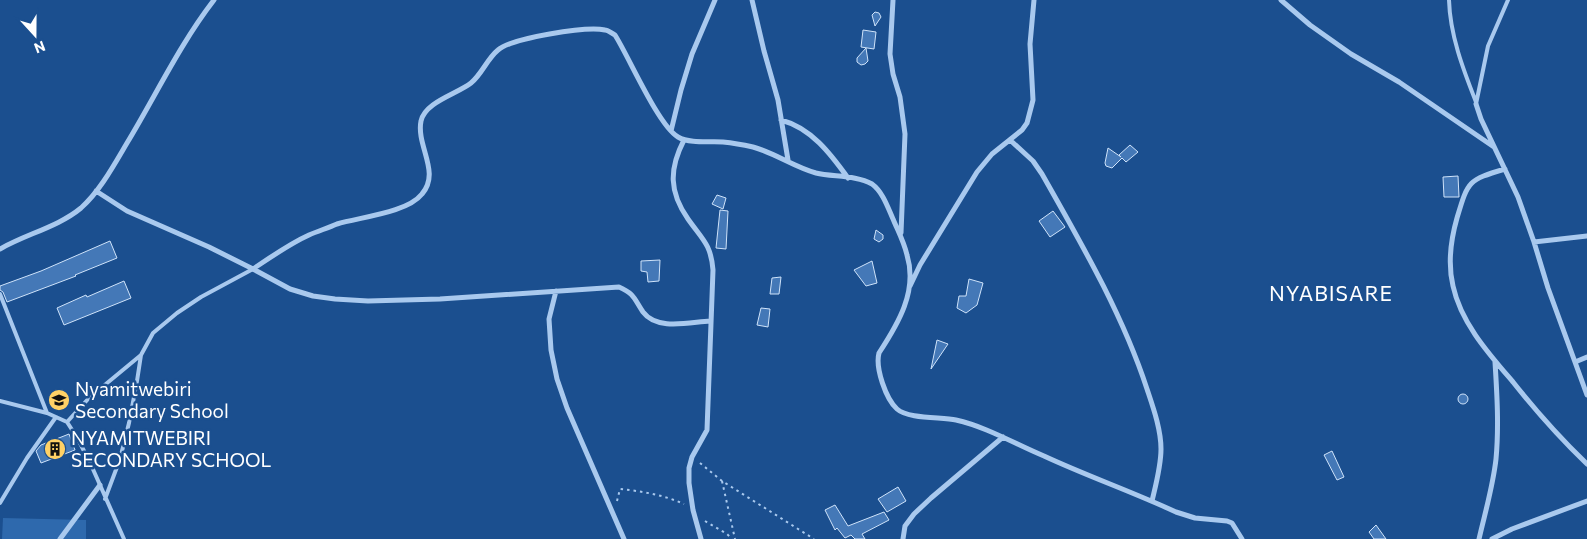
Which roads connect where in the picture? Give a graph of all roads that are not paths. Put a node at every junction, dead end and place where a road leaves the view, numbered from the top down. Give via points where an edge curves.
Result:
1 (214, 0) edge
2 (715, 0) edge
3 (752, 0) edge
4 (893, 0) edge
5 (1034, 0) edge
6 (1281, 0) edge
7 (1449, 0) edge
8 (1508, 0) edge
9 (1476, 104) junction
10 (781, 120) junction
11 (671, 131) junction
12 (684, 140) junction
13 (1010, 140) junction
14 (1495, 148) junction
15 (788, 160) junction
16 (1505, 169) junction
17 (848, 178) junction
18 (96, 191) junction
19 (900, 236) junction
20 (1587, 236) edge
21 (1534, 242) junction
22 (0, 249) edge
23 (253, 269) junction
24 (909, 288) junction
25 (556, 291) junction
26 (0, 294) edge
27 (710, 320) junction
28 (140, 355) junction
29 (1587, 357) edge
30 (1495, 361) junction
31 (1575, 362) junction
32 (1587, 395) edge
33 (0, 401) edge
34 (47, 413) junction
35 (56, 417) junction
36 (67, 422) junction
37 (1003, 437) junction
38 (1587, 464) edge
39 (100, 485) junction
40 (105, 499) junction
41 (1152, 501) junction
42 (1587, 501) edge
43 (0, 503) edge
44 (60, 539) edge
45 (124, 539) edge
46 (624, 539) edge
47 (701, 539) edge
48 (903, 539) edge
49 (1242, 539) edge
50 (1479, 539) edge
51 (1492, 539) edge

1 - 18 street via 197,22
2 - 11 street via 692,54
3 - 10 street
4 - 19 street via 890,54 905,139
5 - 13 street via 1031,112 1026,126
6 - 14 street via 1351,54 1399,82
7 - 9 lane via 1454,38
8 - 9 lane via 1488,46
9 - 14 street
10 - 15 street
10 - 17 street via 797,125 814,138
11 - 12 street
11 - 23 street via 615,35 606,30 570,31 508,44 497,51 471,83 429,108 421,120 430,170 429,182 422,194 400,208 337,224 307,236
12 - 15 street via 753,147
12 - 27 street via 672,176 675,195 705,240 712,257
13 - 24 street via 977,172
13 - 41 street via 1042,174 1110,298 1140,367 1161,448
14 - 16 street
15 - 17 street via 816,173
16 - 21 street
16 - 30 street via 1473,181 1464,193 1450,254 1452,285 1460,308
17 - 19 street via 876,187
18 - 22 street via 82,208
18 - 23 street via 127,212
19 - 24 street via 908,256
20 - 21 street
21 - 31 street
23 - 25 street via 290,289 335,300 440,299
23 - 28 lane via 177,313 153,333
24 - 37 street via 902,314 878,356 878,370 892,402 898,410 910,414 957,420
25 - 27 street via 619,287 630,292 644,314 654,322 670,324
25 - 46 street via 548,318 557,379
26 - 34 lane
27 - 47 street via 707,430 692,457 689,476
28 - 36 lane via 89,398
28 - 40 lane via 127,432
29 - 31 street
30 - 38 street via 1555,432
30 - 50 street via 1496,459
31 - 32 street
33 - 34 lane
34 - 35 lane
35 - 36 lane
35 - 43 lane
36 - 39 lane
37 - 41 street
37 - 48 street via 914,514 905,526
39 - 40 lane
39 - 44 street
40 - 45 lane
41 - 49 street via 1195,518 1228,521
42 - 51 street

